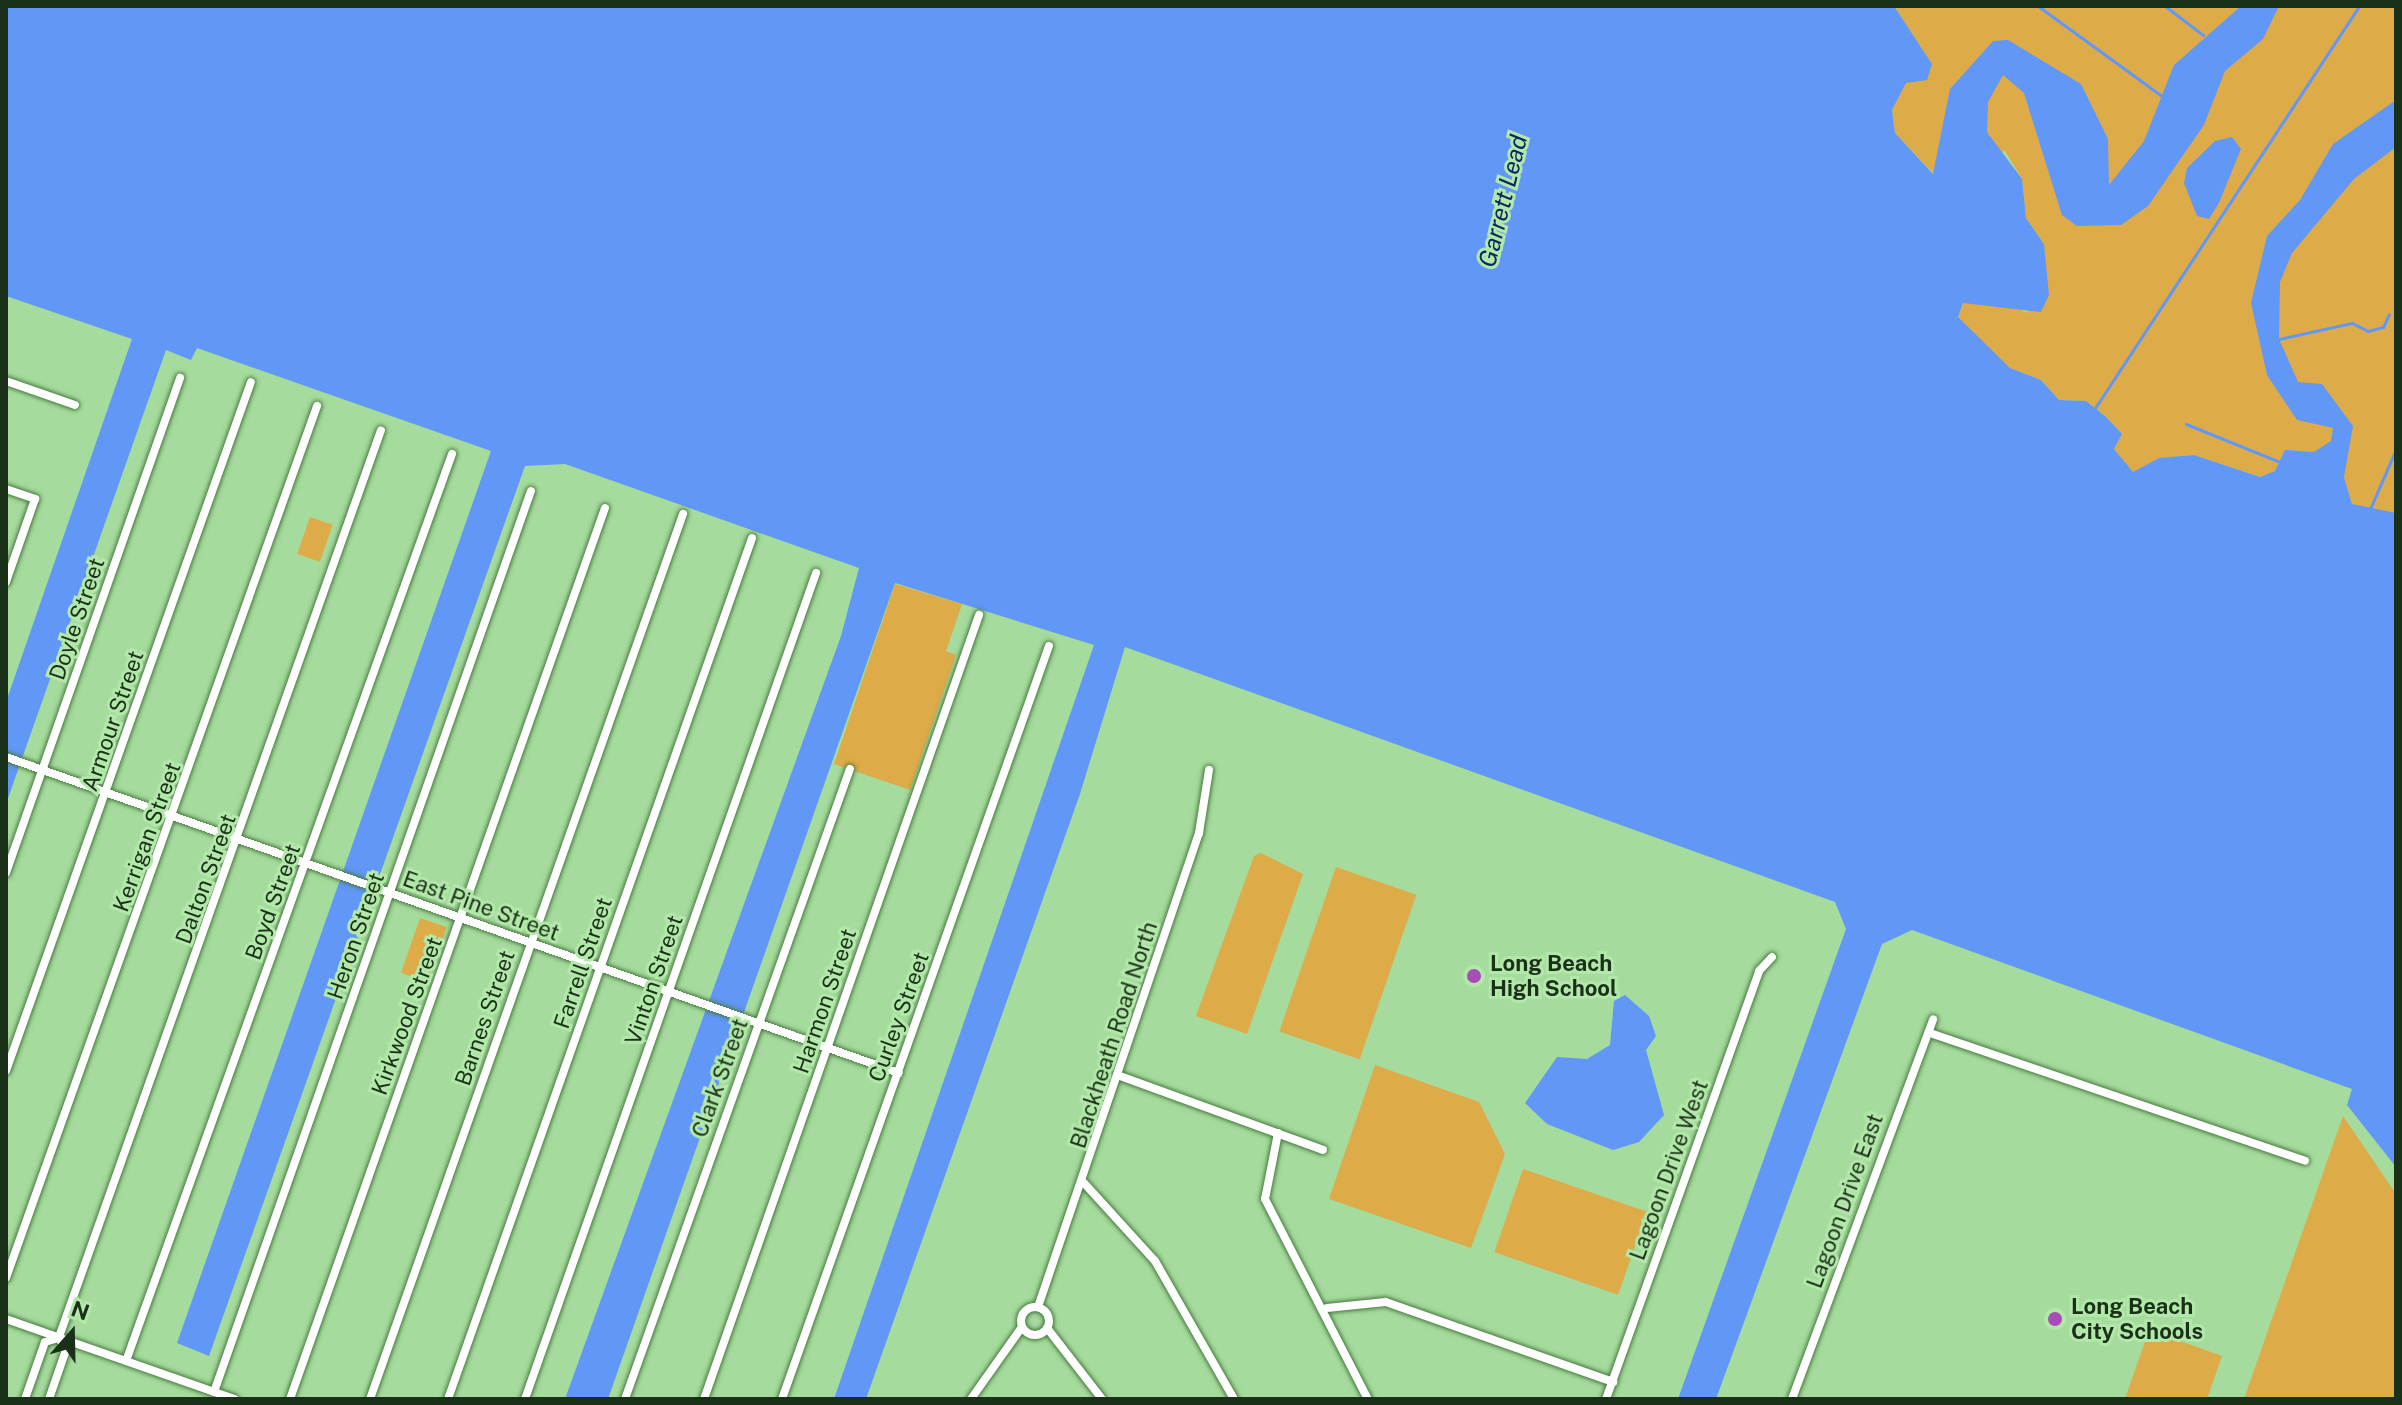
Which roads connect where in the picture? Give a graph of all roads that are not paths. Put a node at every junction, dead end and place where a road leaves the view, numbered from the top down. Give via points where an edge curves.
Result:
1 (180, 378) dead end
2 (6, 381) edge
3 (251, 382) dead end
4 (75, 405) dead end
5 (317, 406) dead end
6 (381, 430) dead end
7 (452, 454) dead end
8 (6, 489) edge
9 (531, 491) dead end
10 (605, 508) dead end
11 (683, 514) dead end
12 (752, 538) dead end
13 (816, 573) dead end
14 (6, 582) edge
15 (979, 615) dead end
16 (1049, 646) dead end
17 (6, 757) edge
18 (850, 769) dead end
19 (43, 770) junction
20 (1209, 770) dead end
21 (107, 793) junction
22 (174, 817) junction
23 (240, 840) junction
24 (306, 863) junction
25 (6, 873) edge
26 (386, 892) junction
27 (461, 918) junction
28 (531, 943) junction
29 (1772, 957) dead end
30 (600, 968) junction
31 (669, 992) junction
32 (1933, 1019) dead end
33 (759, 1023) junction
34 (1933, 1034) junction
35 (828, 1048) junction
36 (6, 1071) edge
37 (899, 1073) junction
38 (1120, 1076) junction
39 (1278, 1133) junction
40 (1323, 1150) dead end
41 (2305, 1161) dead end
42 (1084, 1183) junction
43 (6, 1278) edge
44 (1038, 1307) junction
45 (1327, 1308) junction
46 (6, 1319) edge
47 (1022, 1327) junction
48 (1047, 1328) junction
49 (59, 1337) junction
50 (126, 1361) junction
51 (1613, 1382) junction
52 (214, 1392) junction
53 (25, 1399) edge
54 (49, 1399) edge
55 (234, 1399) edge
56 (290, 1399) edge
57 (370, 1399) edge
58 (448, 1399) edge
59 (525, 1399) edge
60 (625, 1399) edge
61 (704, 1399) edge
62 (782, 1399) edge
63 (971, 1399) edge
64 (1102, 1399) edge
65 (1234, 1399) edge
66 (1368, 1399) edge
67 (1606, 1399) edge
68 (1792, 1399) edge

1 - 19 street, Doyle Street
2 - 4 street
3 - 21 street, Armour Street
5 - 22 street, Kerrigan Street
6 - 23 street, Dalton Street
7 - 24 street, Boyd Street
8 - 14 street via 35,499
9 - 26 street, Heron Street
10 - 27 street, Kirkwood Street
11 - 28 street, Barnes Street
12 - 30 street, Farrell Street
13 - 31 street, Vinton Street
15 - 35 street, Harmon Street
16 - 37 street, Curley Street
17 - 19 street, East Pine Street
18 - 33 street, Clark Street
19 - 21 street, East Pine Street
19 - 25 street, Doyle Street
20 - 38 street, Blackheath Road North via 1199,833
21 - 22 street, East Pine Street
21 - 36 street, Armour Street
22 - 23 street, East Pine Street
22 - 43 street, Kerrigan Street
23 - 24 street, East Pine Street
23 - 49 street, Dalton Street
24 - 26 street, East Pine Street
24 - 50 street, Boyd Street
26 - 27 street, East Pine Street
26 - 52 street, Heron Street
27 - 28 street, East Pine Street
27 - 56 street, Kirkwood Street
28 - 30 street, East Pine Street
28 - 57 street, Barnes Street
29 - 51 street, Lagoon Drive West via 1759,971
30 - 31 street, East Pine Street
30 - 58 street, Farrell Street
31 - 33 street, East Pine Street
31 - 59 street, Vinton Street
32 - 34 street
33 - 35 street, East Pine Street
33 - 60 street, Clark Street
34 - 41 street
34 - 68 street, Lagoon Drive East via 1923,1040
35 - 37 street, East Pine Street
35 - 61 street, Harmon Street
37 - 62 street, Curley Street
38 - 39 street
38 - 42 street, Blackheath Road North
39 - 40 street
39 - 45 street via 1265,1199
42 - 44 street, Blackheath Road North
42 - 65 street via 1155,1261
44 - 47 street, Blackheath Road North via 1022,1314
44 - 48 street
45 - 51 street via 1386,1302
45 - 66 street
46 - 49 street
47 - 48 street via 1032,1335
47 - 63 street
48 - 64 street
49 - 50 street
49 - 53 street via 45,1342
49 - 54 street via 66,1350
50 - 52 street
51 - 67 street, Lagoon Drive West
52 - 55 street

